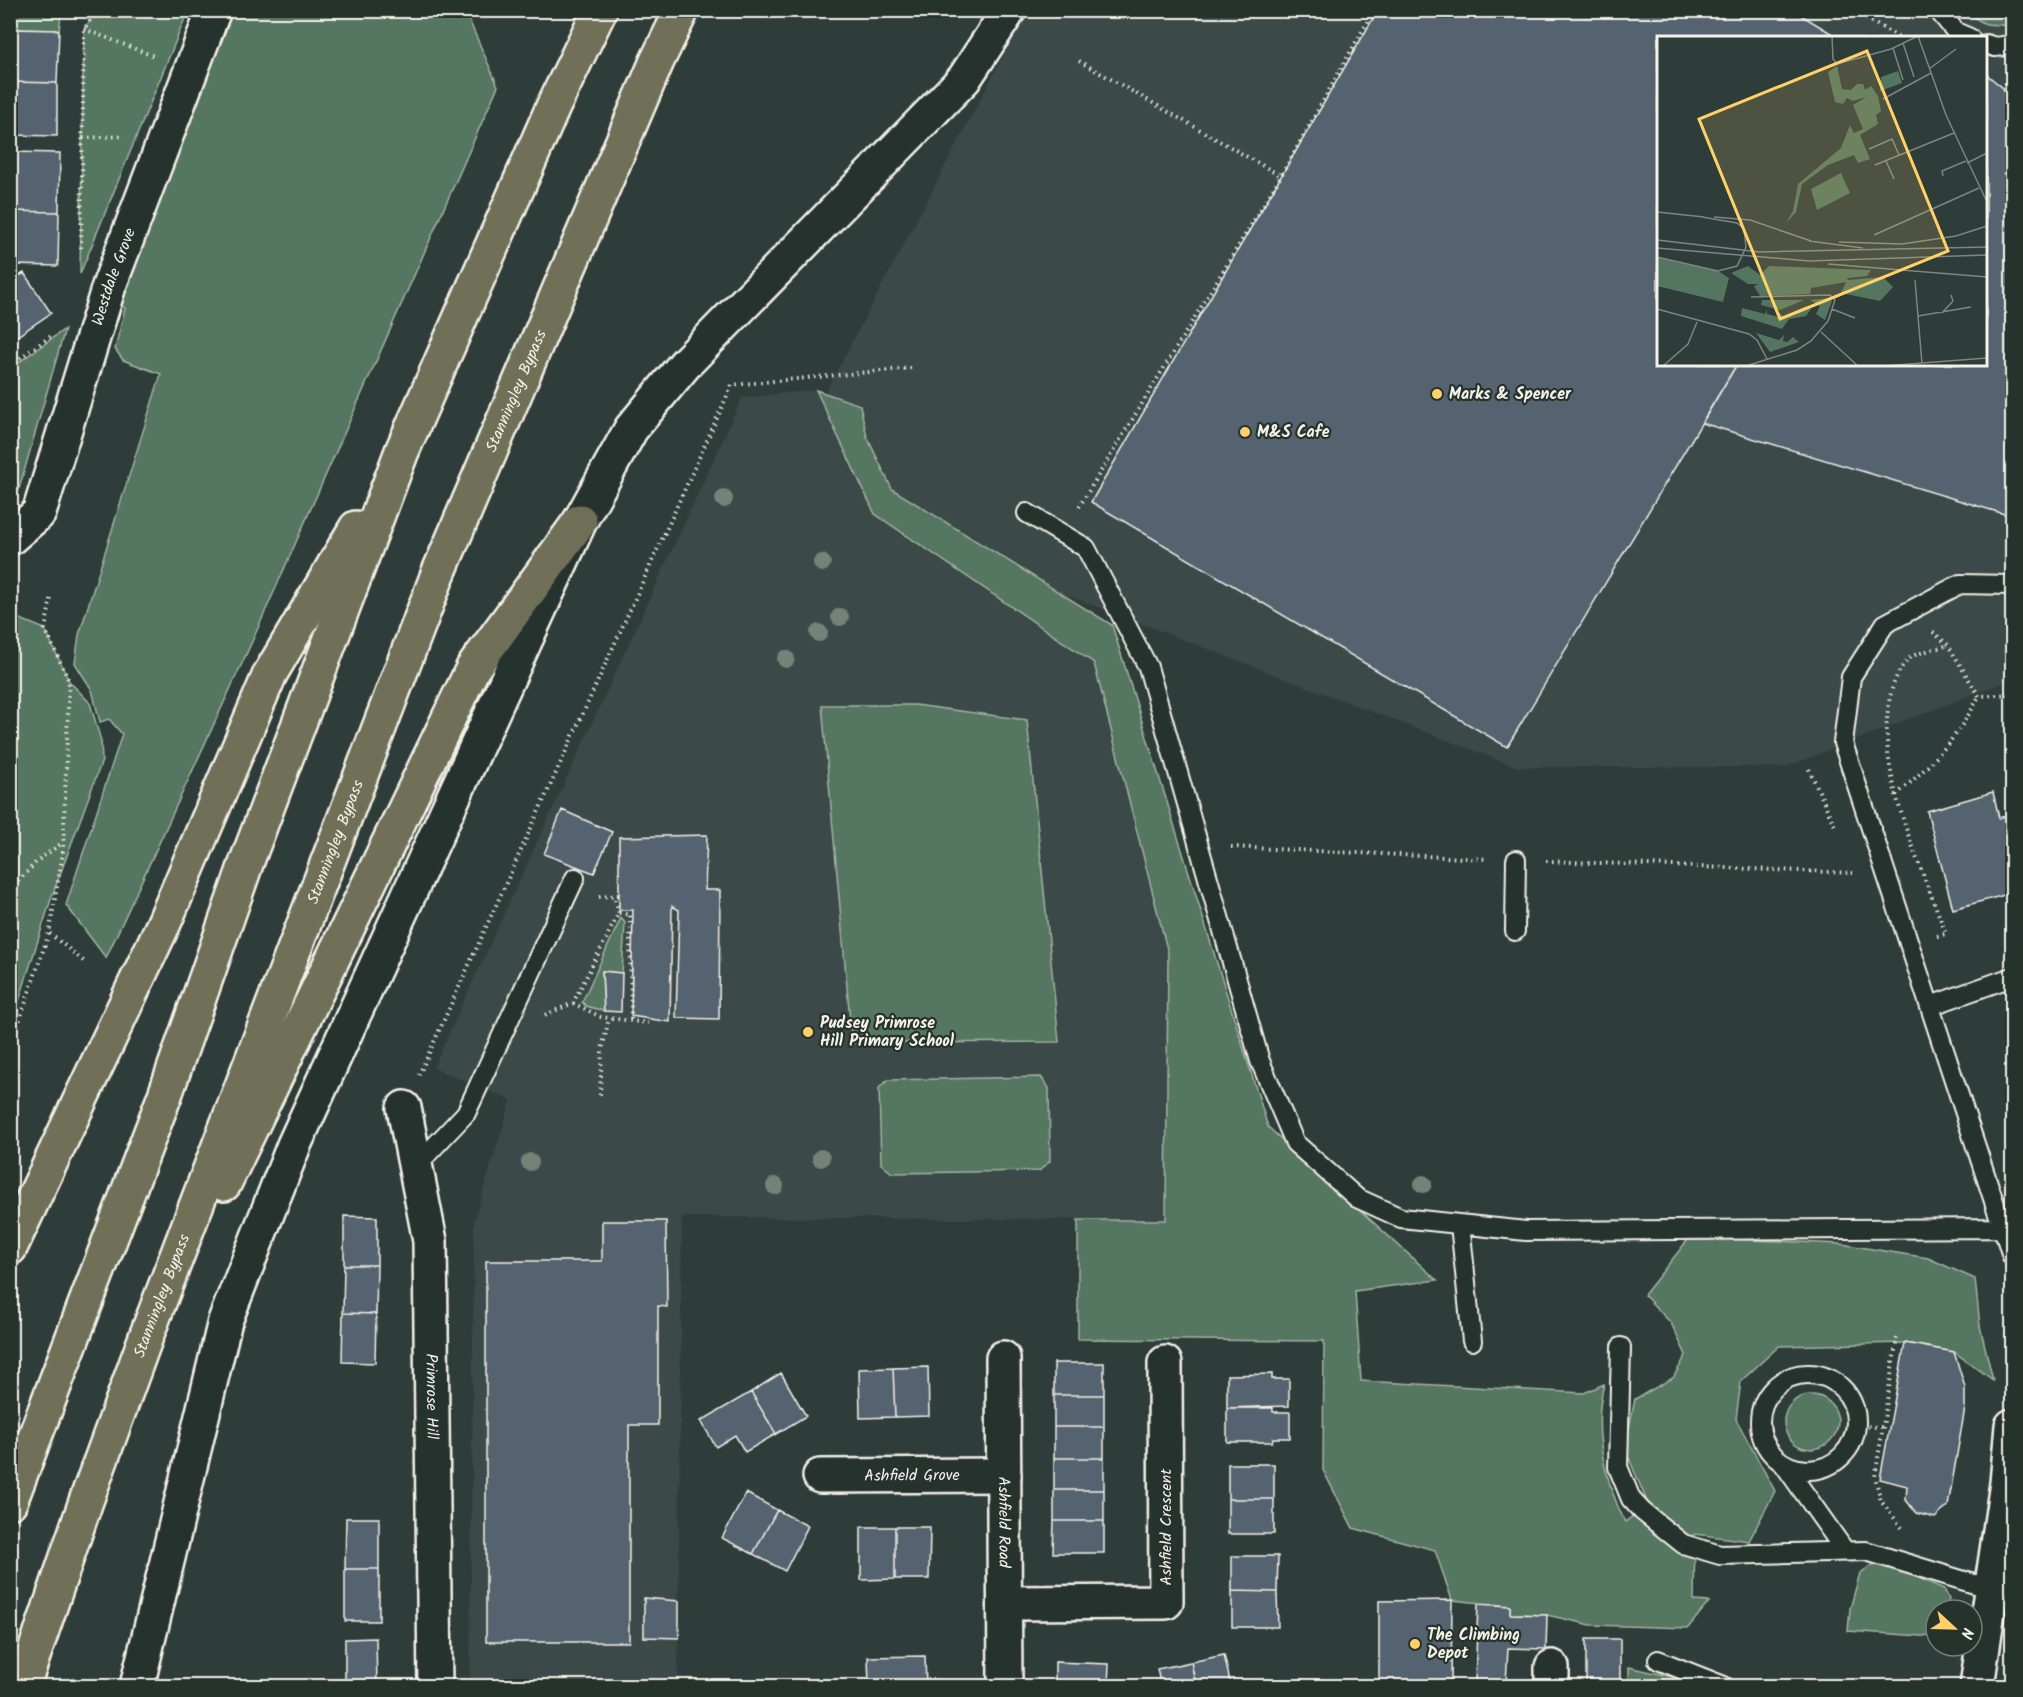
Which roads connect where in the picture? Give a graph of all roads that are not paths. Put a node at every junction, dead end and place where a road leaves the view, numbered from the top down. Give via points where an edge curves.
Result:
1 (214, 10) edge
2 (682, 10) edge
3 (1010, 10) edge
4 (1938, 10) edge
5 (599, 13) edge
6 (1965, 36) edge
7 (1987, 44) edge
8 (2013, 45) edge
9 (402, 452) junction
10 (1027, 513) dead end
11 (580, 521) junction
12 (12, 538) edge
13 (2013, 585) edge
14 (1516, 860) dead end
15 (575, 878) dead end
16 (1515, 931) dead end
17 (2013, 977) edge
18 (1930, 1006) junction
19 (404, 1108) road end
20 (415, 1167) junction
21 (1460, 1224) junction
22 (2003, 1228) junction
23 (10, 1248) edge
24 (2013, 1256) edge
25 (147, 1334) junction
26 (1472, 1341) dead end
27 (1621, 1347) dead end
28 (1003, 1358) dead end
29 (1165, 1363) dead end
30 (2013, 1426) edge
31 (1783, 1463) junction
32 (1004, 1475) junction
33 (820, 1476) dead end
34 (10, 1502) edge
35 (1845, 1551) junction
36 (1991, 1589) junction
37 (1005, 1604) junction
38 (1658, 1660) dead end
39 (23, 1686) edge
40 (137, 1686) edge
41 (435, 1686) edge
42 (1005, 1686) edge
43 (1724, 1686) edge
44 (1977, 1686) edge

1 - 12 street, Westdale Grove via 110,286 39,513
2 - 25 highway, Stanningley Bypass via 438,574
3 - 11 street via 964,79 686,363 631,429
4 - 6 lane via 1956,32
5 - 9 highway via 553,106
7 - 8 lane
9 - 23 highway via 270,674 164,923
9 - 34 highway
10 - 21 lane via 1086,548 1148,667 1260,1061 1295,1143 1357,1198 1401,1218
11 - 25 highway via 474,668 262,1111
11 - 40 street via 294,1145 225,1321
13 - 18 lane via 1960,584 1886,624 1851,677 1843,743
14 - 16 lane
15 - 20 lane via 466,1113
17 - 18 lane
18 - 22 lane
19 - 20 street, Primrose Hill
20 - 41 street, Primrose Hill via 430,1241
21 - 22 lane via 1526,1231
21 - 26 lane
22 - 24 lane
25 - 39 highway, Stanningley Bypass
27 - 35 lane via 1618,1467 1631,1499 1642,1511 1683,1544 1720,1555
28 - 32 street, Ashfield Road
29 - 37 street, Ashfield Crescent via 1166,1602
30 - 36 street
31 - 31 lane via 1814,1470 1830,1465 1852,1442 1856,1426 1851,1402 1836,1383 1822,1376 1791,1376 1767,1395 1760,1425 1763,1440
31 - 35 lane
32 - 33 street, Ashfield Grove
32 - 37 street, Ashfield Road
35 - 36 lane via 1866,1551
36 - 44 street
37 - 42 street, Ashfield Road
38 - 43 lane

